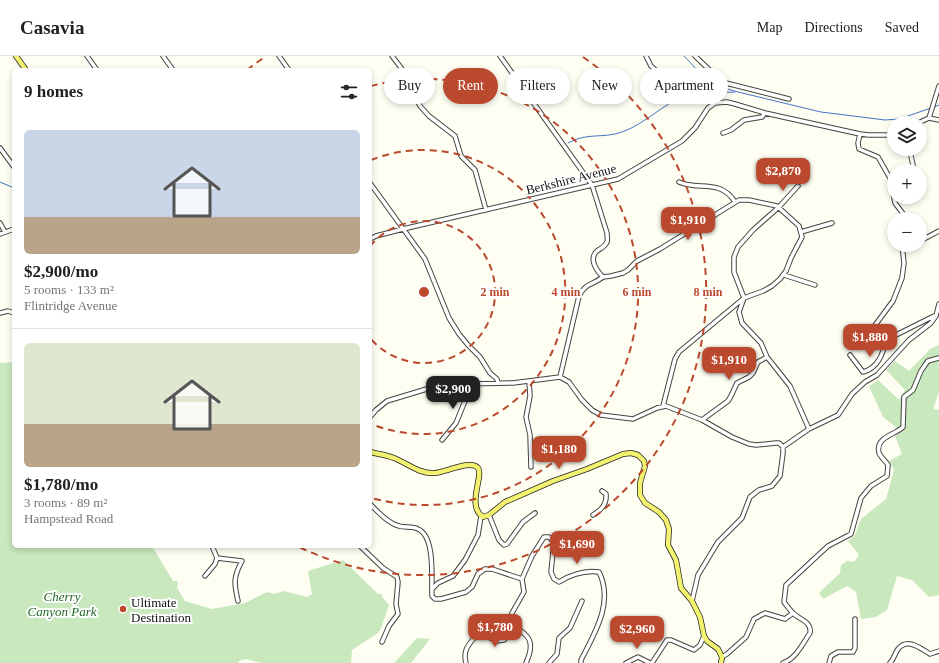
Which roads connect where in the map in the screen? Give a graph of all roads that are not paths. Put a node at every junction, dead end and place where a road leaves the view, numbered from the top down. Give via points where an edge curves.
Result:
1 (16, 56) edge
2 (87, 56) edge
3 (163, 56) edge
4 (279, 56) edge
5 (392, 56) edge
6 (500, 56) edge
7 (646, 56) edge
8 (695, 56) edge
9 (25, 68) edge
10 (96, 68) edge
11 (172, 68) edge
12 (288, 68) edge
13 (653, 68) edge
14 (939, 86) edge
15 (789, 99) dead end
16 (765, 113) junction
17 (929, 116) joint
18 (939, 120) edge
19 (723, 132) dead end
20 (860, 134) junction
21 (887, 135) edge
22 (0, 148) edge
23 (911, 156) dead end
24 (12, 164) edge
25 (913, 164) edge
26 (887, 170) edge
27 (679, 182) dead end
28 (592, 185) junction
29 (372, 186) edge
30 (798, 186) dead end
31 (735, 202) junction
32 (779, 207) junction
33 (486, 210) junction
34 (0, 223) edge
35 (832, 223) dead end
36 (403, 229) junction
37 (12, 230) edge
38 (939, 231) edge
39 (5, 232) junction
40 (802, 232) junction
41 (0, 234) edge
42 (927, 237) edge
43 (372, 238) edge
44 (903, 252) edge
45 (784, 275) junction
46 (603, 277) junction
47 (815, 285) dead end
48 (744, 298) junction
49 (939, 304) edge
50 (12, 312) edge
51 (0, 313) edge
52 (936, 316) junction
53 (886, 340) junction
54 (850, 355) dead end
55 (767, 357) junction
56 (939, 358) edge
57 (560, 377) junction
58 (529, 381) junction
59 (498, 383) junction
60 (472, 384) junction
61 (663, 406) junction
62 (372, 415) edge
63 (702, 420) junction
64 (809, 429) junction
65 (442, 440) dead end
66 (783, 446) junction
67 (372, 453) edge
68 (531, 467) dead end
69 (602, 491) dead end
70 (372, 506) edge
71 (535, 513) dead end
72 (489, 515) junction
73 (481, 516) junction
74 (593, 516) dead end
75 (213, 548) edge
76 (362, 548) edge
77 (217, 558) junction
78 (205, 576) dead end
79 (522, 579) junction
80 (432, 590) junction
81 (695, 592) junction
82 (686, 594) junction
83 (238, 601) dead end
84 (582, 601) dead end
85 (692, 601) junction
86 (793, 613) junction
87 (855, 620) dead end
88 (511, 624) junction
89 (704, 636) junction
90 (382, 642) dead end
91 (939, 652) edge
92 (722, 657) junction
93 (466, 663) edge
94 (526, 663) edge
95 (549, 663) edge
96 (581, 663) edge
97 (626, 663) edge
98 (651, 663) edge
99 (721, 663) edge
100 (783, 663) edge
101 (829, 663) edge
102 (890, 663) edge

1 - 9 main road
2 - 10 street
3 - 11 street
4 - 12 street
5 - 33 street via 412,82 420,106 455,136 461,156 475,170
6 - 28 street
7 - 13 street
8 - 15 street via 726,84
14 - 17 street
16 - 19 street via 762,117 744,120 731,130
16 - 20 street, Berkshire Avenue
16 - 28 street, Berkshire Avenue via 727,102 715,103 708,108 695,128 682,141 626,175
17 - 18 street
20 - 21 street, Berkshire Avenue
20 - 26 street via 859,149 878,157
22 - 24 street
23 - 25 street
27 - 31 street via 721,189 732,196
28 - 33 street, Berkshire Avenue
28 - 46 street via 608,241 594,257 596,268
29 - 36 street
30 - 32 street
31 - 32 street via 749,200
31 - 46 street via 637,261 628,270 618,275
32 - 40 street
32 - 48 street via 738,246 734,256 734,272
33 - 36 street, Berkshire Avenue
34 - 39 street
35 - 40 street
36 - 43 street, Berkshire Avenue
36 - 59 street via 425,260 449,318
37 - 39 street
38 - 42 street
39 - 41 street
40 - 45 street
44 - 53 street via 902,278 893,301 873,328 873,334 877,338
45 - 47 street
45 - 48 street via 772,286
46 - 57 street via 582,289
48 - 55 street via 739,312 740,318 761,343
48 - 61 street via 676,356
49 - 52 street
50 - 51 street
52 - 53 street
52 - 64 street via 910,340 878,376 865,382 852,394 838,415
53 - 54 street via 881,359 866,371 863,372
55 - 63 street via 758,362 749,377 737,384 728,401
55 - 64 street via 790,386
56 - 86 street via 925,365 913,390 904,397 903,427 880,441 879,453 888,465 888,476 872,486 861,498 851,534 828,546 786,585 784,602
57 - 58 street
57 - 61 street via 569,382 588,406 601,415 633,419
58 - 59 street
58 - 68 street via 530,396 526,417 530,436
59 - 60 street
60 - 62 street via 430,388 387,401
60 - 65 street via 456,423
61 - 63 street via 672,407
63 - 66 street via 749,444 779,443
64 - 66 street
66 - 81 street via 780,476 772,486 759,490 750,497 742,518 723,536 709,556 698,576
67 - 73 main road via 430,473 476,465 480,473 475,495 477,510
69 - 74 street via 606,494 607,500
70 - 80 street via 394,524 423,532 428,543 432,567
71 - 72 street via 523,522 504,545 499,540
72 - 73 main road
72 - 82 main road via 505,502 552,481 623,454 638,455 645,466 640,483 640,495 645,503 666,520 669,528 668,545 676,560 679,584
73 - 80 street via 478,535 465,560 453,576 438,583
75 - 77 street
76 - 90 street via 398,580 398,614
77 - 78 street
77 - 83 street via 242,561 234,576
79 - 80 street via 485,569 478,574 472,587 466,592 435,599
79 - 88 street via 524,592 512,613
79 - 96 street via 544,537 549,537 554,542 551,572 554,579 559,582 581,572 599,572 604,582 605,596 598,627
81 - 82 street
81 - 85 street
82 - 85 main road
84 - 95 street via 570,628 559,638 557,654
85 - 89 main road via 700,618
86 - 92 street via 785,619 765,613 754,620 746,637
86 - 100 street via 811,628 793,657
87 - 101 street via 853,652 833,654
88 - 93 street via 509,634 504,640 497,641 486,636 474,637 464,655
88 - 94 street via 528,636 530,656
89 - 92 main road via 718,649
89 - 98 street via 694,650 667,640
91 - 102 street via 930,654 914,644 904,645 897,650
92 - 99 main road
97 - 98 street via 638,658

